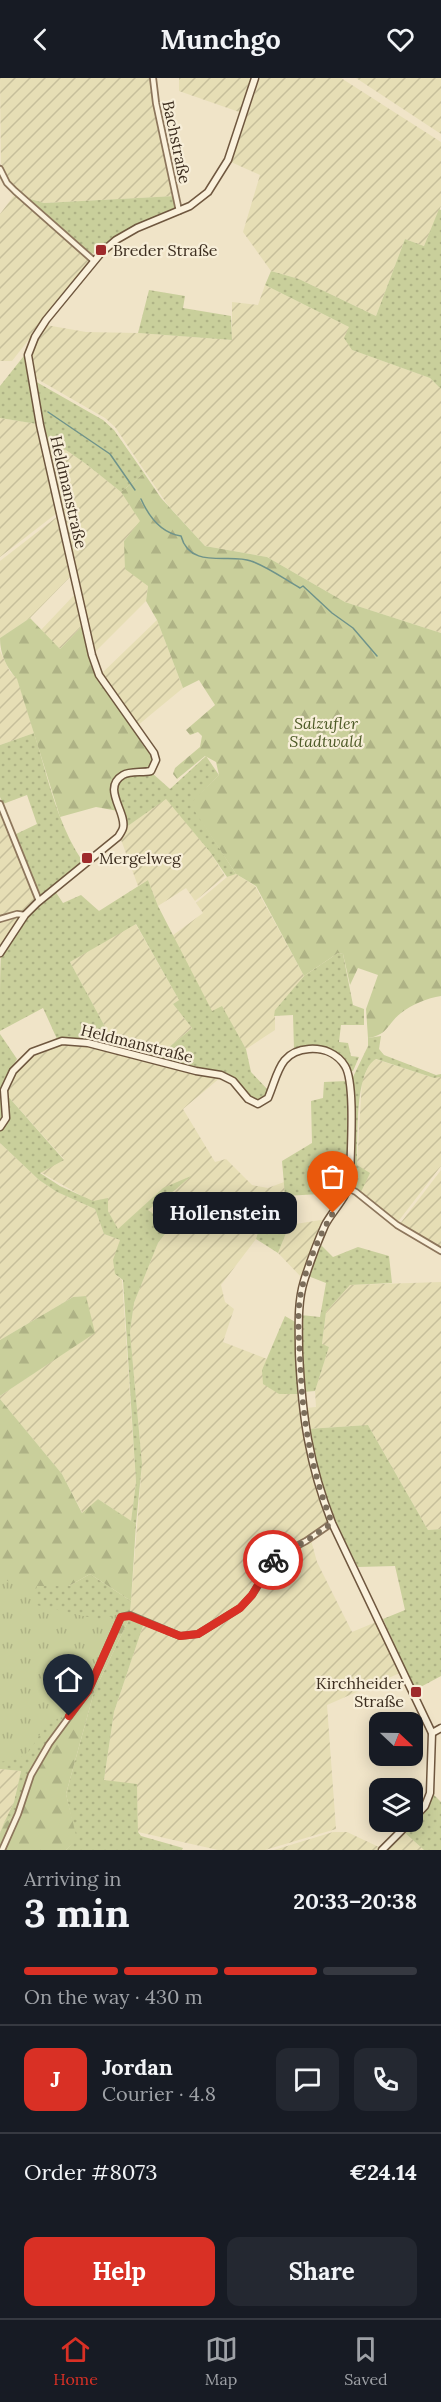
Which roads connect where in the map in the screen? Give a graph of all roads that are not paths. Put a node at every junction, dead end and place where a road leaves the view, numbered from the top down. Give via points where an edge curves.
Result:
1 (153, 78) edge
2 (255, 78) edge
3 (0, 169) edge
4 (179, 211) junction
5 (93, 260) junction
6 (0, 804) edge
7 (39, 901) junction
8 (25, 915) junction
9 (0, 919) edge
10 (0, 952) edge
11 (0, 1127) edge
12 (348, 1188) junction
13 (441, 1251) edge
14 (332, 1523) junction
15 (441, 1728) edge
16 (432, 1733) junction
17 (423, 1808) edge
18 (400, 1832) edge
19 (2, 1850) edge
20 (382, 1850) edge

1 - 4 street, Bachstraße
2 - 4 main road, Heldmanstraße via 221,172 208,192
3 - 5 street via 15,191
4 - 5 main road, Heldmanstraße via 137,228
5 - 7 main road, Heldmanstraße via 35,337 28,361 59,513 99,675 156,760 151,771 126,774 116,782 114,792 123,820 118,837
6 - 7 street
7 - 8 main road, Heldmanstraße
8 - 9 street
8 - 10 main road, Heldmanstraße
11 - 12 main road, Heldmanstraße via 6,1118 4,1090 12,1071 32,1052 53,1043 88,1043 221,1075 258,1104 268,1098 286,1057 301,1050 325,1050 346,1067 350,1084
12 - 13 street via 397,1225
12 - 14 main road via 323,1232 300,1300 304,1428
14 - 16 main road
14 - 19 street via 276,1557 240,1608 198,1634 180,1636 130,1616 121,1617 88,1691 31,1775
15 - 16 main road
16 - 17 main road via 430,1793
18 - 20 main road

